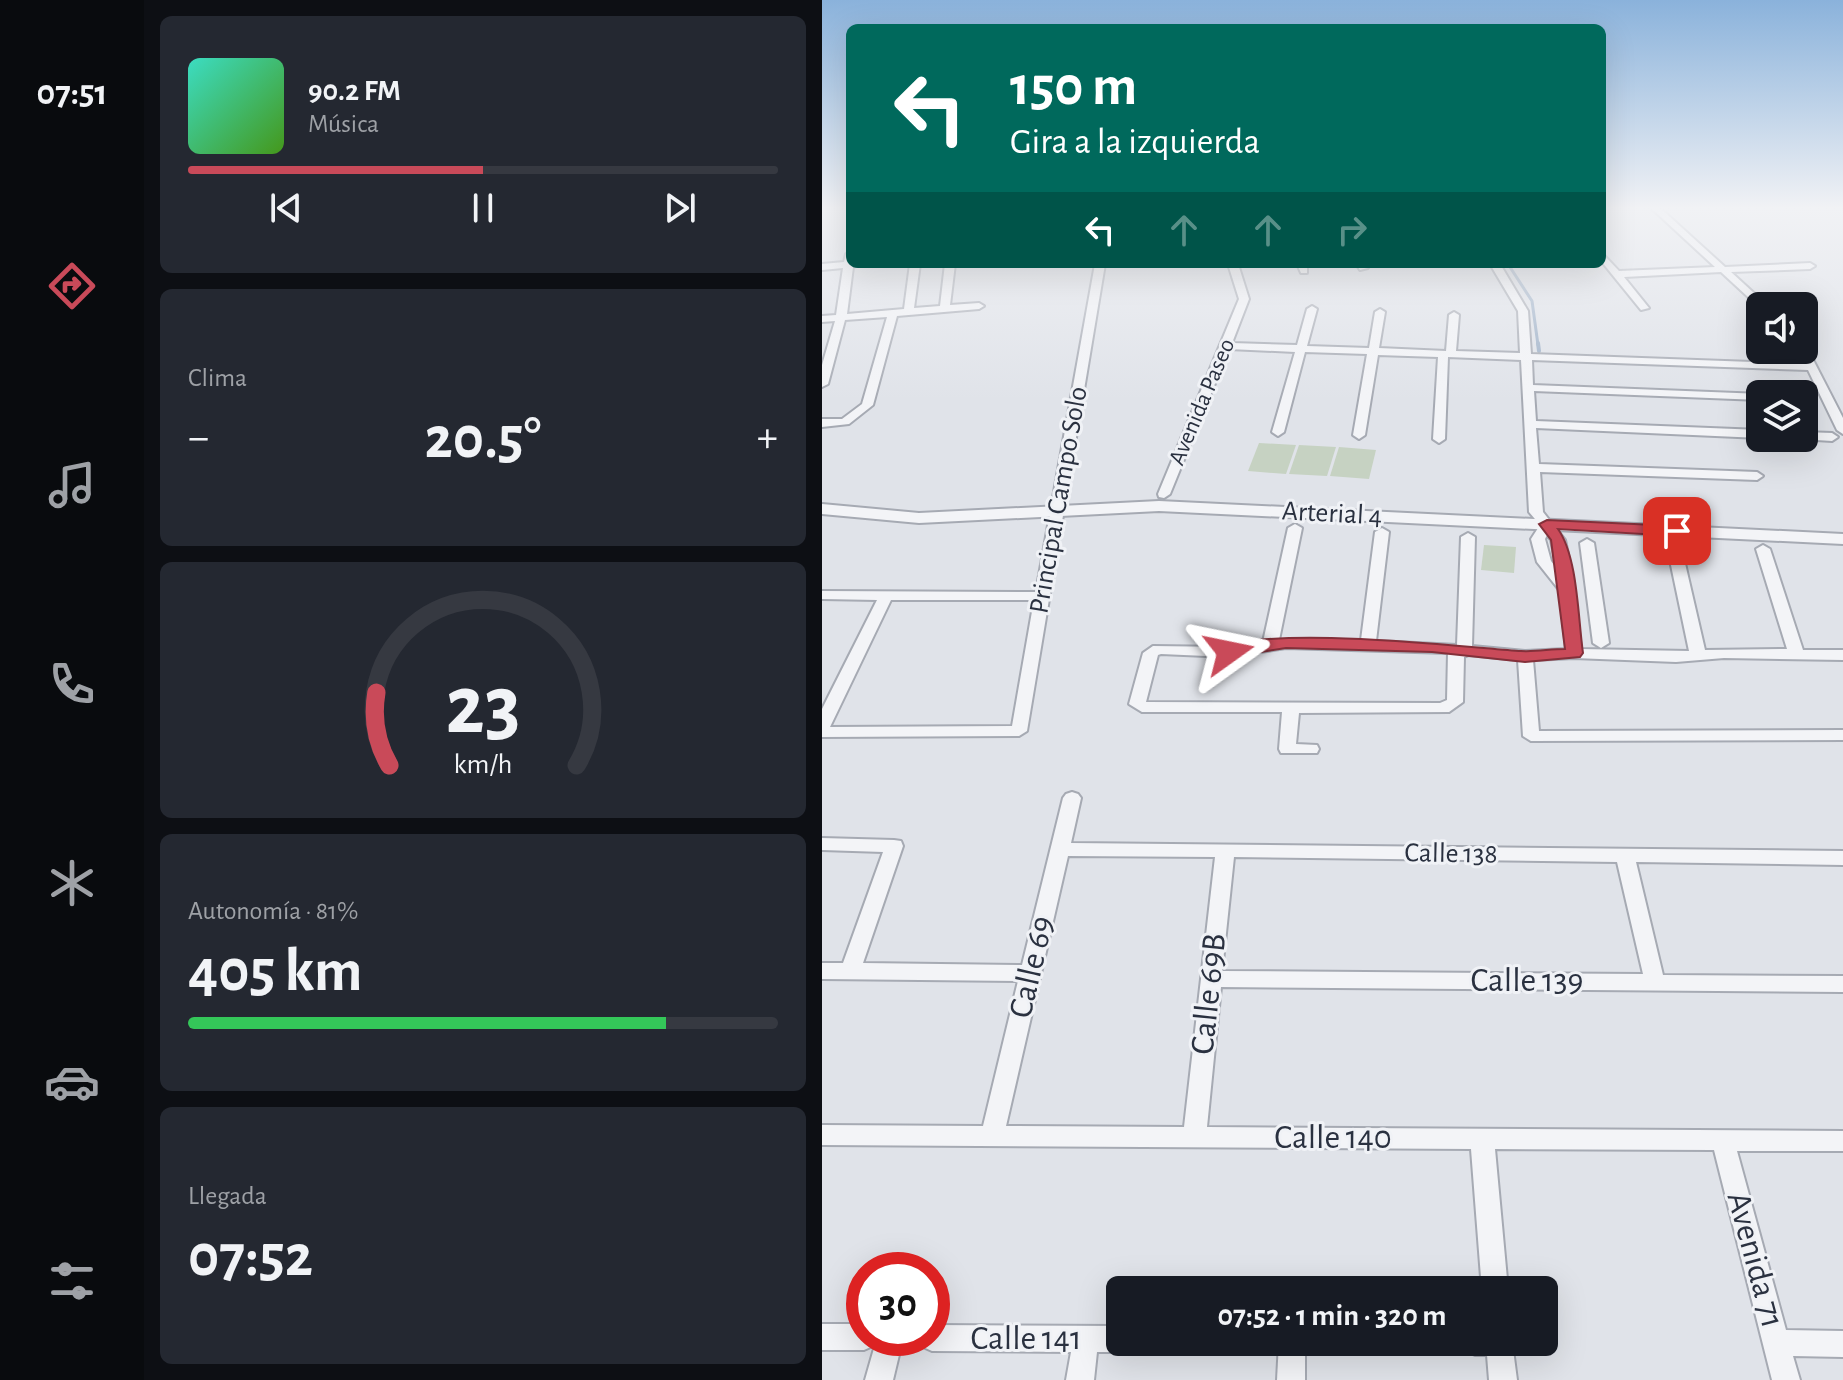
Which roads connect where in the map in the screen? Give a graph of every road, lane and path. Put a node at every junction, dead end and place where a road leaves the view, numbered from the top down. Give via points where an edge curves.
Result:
1 (850, 271) edge
2 (914, 271) edge
3 (949, 271) edge
4 (1099, 271) edge
5 (1235, 271) edge
6 (1499, 271) edge
7 (1616, 271) edge
8 (1664, 271) edge
9 (1727, 271) edge
10 (1618, 274) junction
11 (1749, 292) edge
12 (979, 306) dead end
13 (1644, 308) dead end
14 (945, 309) junction
15 (1312, 309) dead end
16 (909, 312) junction
17 (1380, 312) dead end
18 (893, 313) junction
19 (1454, 315) dead end
20 (841, 318) junction
21 (822, 319) edge
22 (1225, 346) junction
23 (1301, 349) junction
24 (1374, 351) junction
25 (1447, 354) junction
26 (1527, 357) junction
27 (1810, 364) edge
28 (1811, 367) junction
29 (822, 384) edge
30 (1530, 388) junction
31 (1746, 396) edge
32 (822, 423) edge
33 (1532, 424) junction
34 (1278, 432) dead end
35 (1746, 433) edge
36 (1838, 434) edge
37 (1359, 435) dead end
38 (1818, 435) edge
39 (1439, 439) dead end
40 (1533, 468) junction
41 (1757, 476) dead end
42 (1161, 500) junction
43 (822, 509) edge
44 (1058, 510) junction
45 (1542, 518) junction
46 (1843, 527) edge
47 (1295, 528) dead end
48 (1382, 532) dead end
49 (1468, 537) dead end
50 (1843, 539) edge
51 (1587, 543) dead end
52 (1674, 546) dead end
53 (1763, 549) dead end
54 (822, 595) edge
55 (886, 596) junction
56 (1042, 596) junction
57 (1568, 608) junction
58 (1596, 610) junction
59 (1601, 643) dead end
60 (1270, 644) junction
61 (1368, 645) junction
62 (1460, 652) junction
63 (1574, 653) junction
64 (1796, 653) junction
65 (1698, 655) junction
66 (1843, 655) edge
67 (1525, 656) junction
68 (1291, 708) junction
69 (822, 729) edge
70 (1843, 735) edge
71 (1311, 749) dead end
72 (1072, 798) dead end
73 (822, 844) edge
74 (1060, 849) junction
75 (1225, 851) junction
76 (1625, 856) junction
77 (1843, 858) edge
78 (822, 971) edge
79 (850, 972) junction
80 (1031, 973) junction
81 (1211, 979) junction
82 (1655, 983) junction
83 (1843, 984) edge
84 (822, 1135) edge
85 (992, 1136) junction
86 (1194, 1137) junction
87 (1482, 1139) junction
88 (1723, 1140) junction
89 (1843, 1141) edge
90 (1494, 1276) edge
91 (822, 1337) edge
92 (846, 1337) edge
93 (950, 1338) edge
94 (1086, 1339) junction
95 (1106, 1339) edge
96 (1777, 1343) junction
97 (1843, 1344) edge
98 (885, 1356) edge
99 (1292, 1356) edge
100 (1500, 1356) edge
101 (879, 1380) edge
102 (1080, 1380) edge
103 (1291, 1380) edge
104 (1503, 1380) edge
105 (1786, 1380) edge

1 - 20 street
2 - 16 street
3 - 14 street
4 - 44 street, Principal Campo Solo
5 - 22 street, Avenida Paseo via 1244,299
6 - 26 street via 1523,311
7 - 10 street
8 - 10 street
9 - 11 street
10 - 13 street
12 - 14 street
14 - 16 street
15 - 23 street
16 - 18 street
17 - 24 street
18 - 20 street
18 - 32 street via 867,405 845,422
19 - 25 street
20 - 21 street
20 - 29 street
22 - 23 street
22 - 42 street, Avenida Paseo
23 - 24 street
23 - 34 street
24 - 25 street
24 - 37 street
25 - 26 street
25 - 39 street
26 - 28 street
26 - 30 street
27 - 28 street
28 - 36 street
30 - 31 street
30 - 33 street
33 - 35 street
33 - 40 street
36 - 38 street
40 - 41 street
40 - 45 street
42 - 44 street, Arterial 4
42 - 45 street, Arterial 4
43 - 44 street, Arterial 4 via 919,518
44 - 56 street, Principal Campo Solo
45 - 46 street, Arterial 4
45 - 50 street, Arterial 4
45 - 57 street via 1558,540
47 - 60 street
48 - 61 street
49 - 62 street
51 - 58 street
52 - 65 street
53 - 64 street
54 - 55 street
55 - 56 street
55 - 69 street
56 - 69 street, Principal Campo Solo via 1019,731
57 - 58 street
57 - 63 street
58 - 59 street
60 - 61 street
60 - 68 street via 1229,652 1153,650 1137,704
61 - 62 street
62 - 67 street
62 - 68 street via 1455,702 1443,708
63 - 65 street
63 - 67 street
64 - 65 street
64 - 66 street
67 - 70 street via 1531,736
68 - 71 street via 1287,749
72 - 74 street, Calle 69
73 - 79 street via 891,844 894,851
74 - 75 street, Calle 138
74 - 80 street, Calle 69
75 - 76 street, Calle 138
75 - 81 street, Calle 69B
76 - 77 street, Calle 138
76 - 82 street
78 - 79 street
79 - 80 street
80 - 85 street, Calle 69
81 - 82 street, Calle 139
81 - 86 street, Calle 69B
82 - 83 street, Calle 139
84 - 85 street, Calle 140
85 - 86 street, Calle 140
86 - 87 street, Calle 140
87 - 88 street, Calle 140
87 - 90 street
88 - 89 street, Calle 140
88 - 96 street, Avenida 71
91 - 92 street
93 - 94 street, Calle 141
94 - 95 street, Calle 141
94 - 102 street
96 - 97 street
96 - 105 street, Avenida 71
98 - 101 street
99 - 103 street
100 - 104 street

